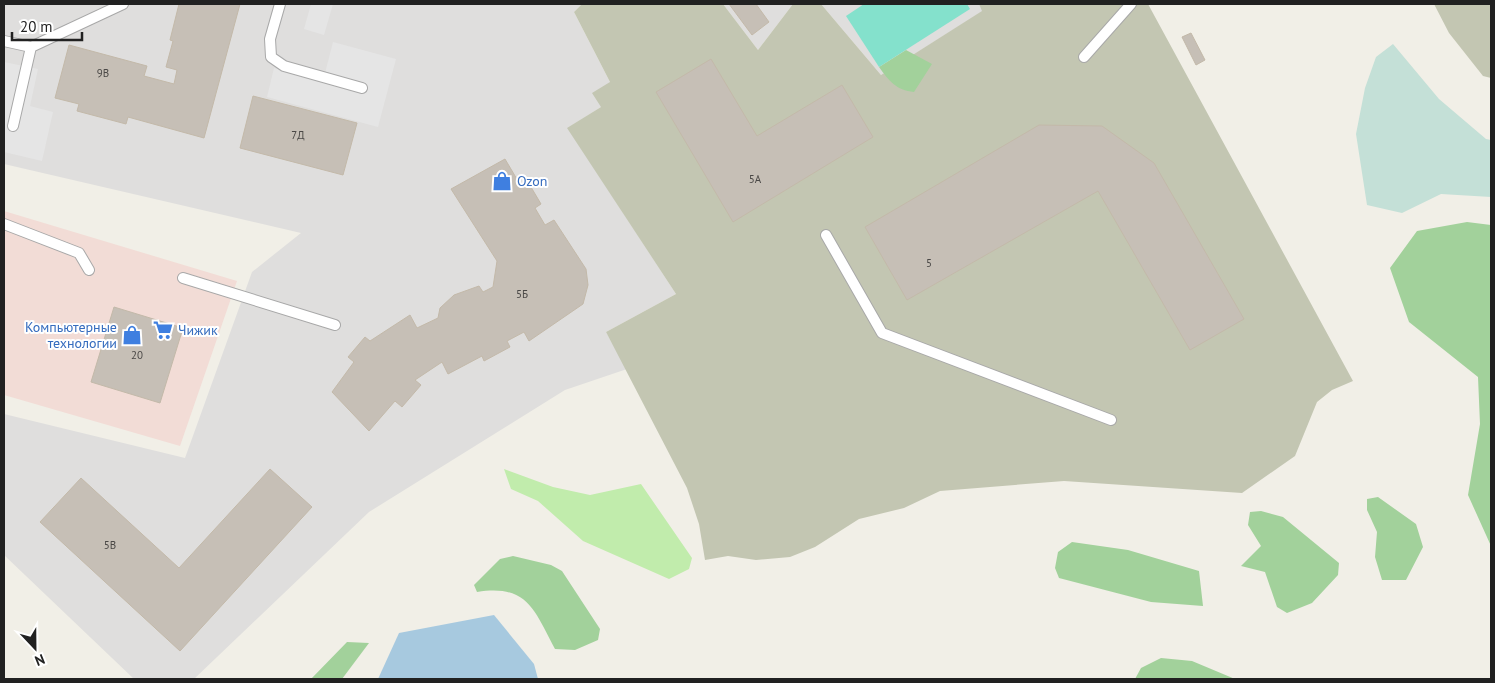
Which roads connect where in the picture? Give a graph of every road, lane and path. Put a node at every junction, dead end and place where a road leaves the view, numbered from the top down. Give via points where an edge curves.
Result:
1 (124, 4) edge
2 (280, 4) edge
3 (1131, 4) edge
4 (4, 41) edge
5 (31, 47) junction
6 (1084, 57) dead end
7 (362, 88) dead end
8 (13, 126) dead end
9 (4, 224) edge
10 (826, 235) dead end
11 (89, 270) dead end
12 (183, 278) dead end
13 (335, 325) dead end
14 (1111, 420) dead end

1 - 5 lane
2 - 7 lane via 270,39 271,57 284,66
3 - 6 lane
4 - 5 lane
5 - 8 lane
9 - 11 lane via 79,253
10 - 14 lane via 882,333
12 - 13 lane

